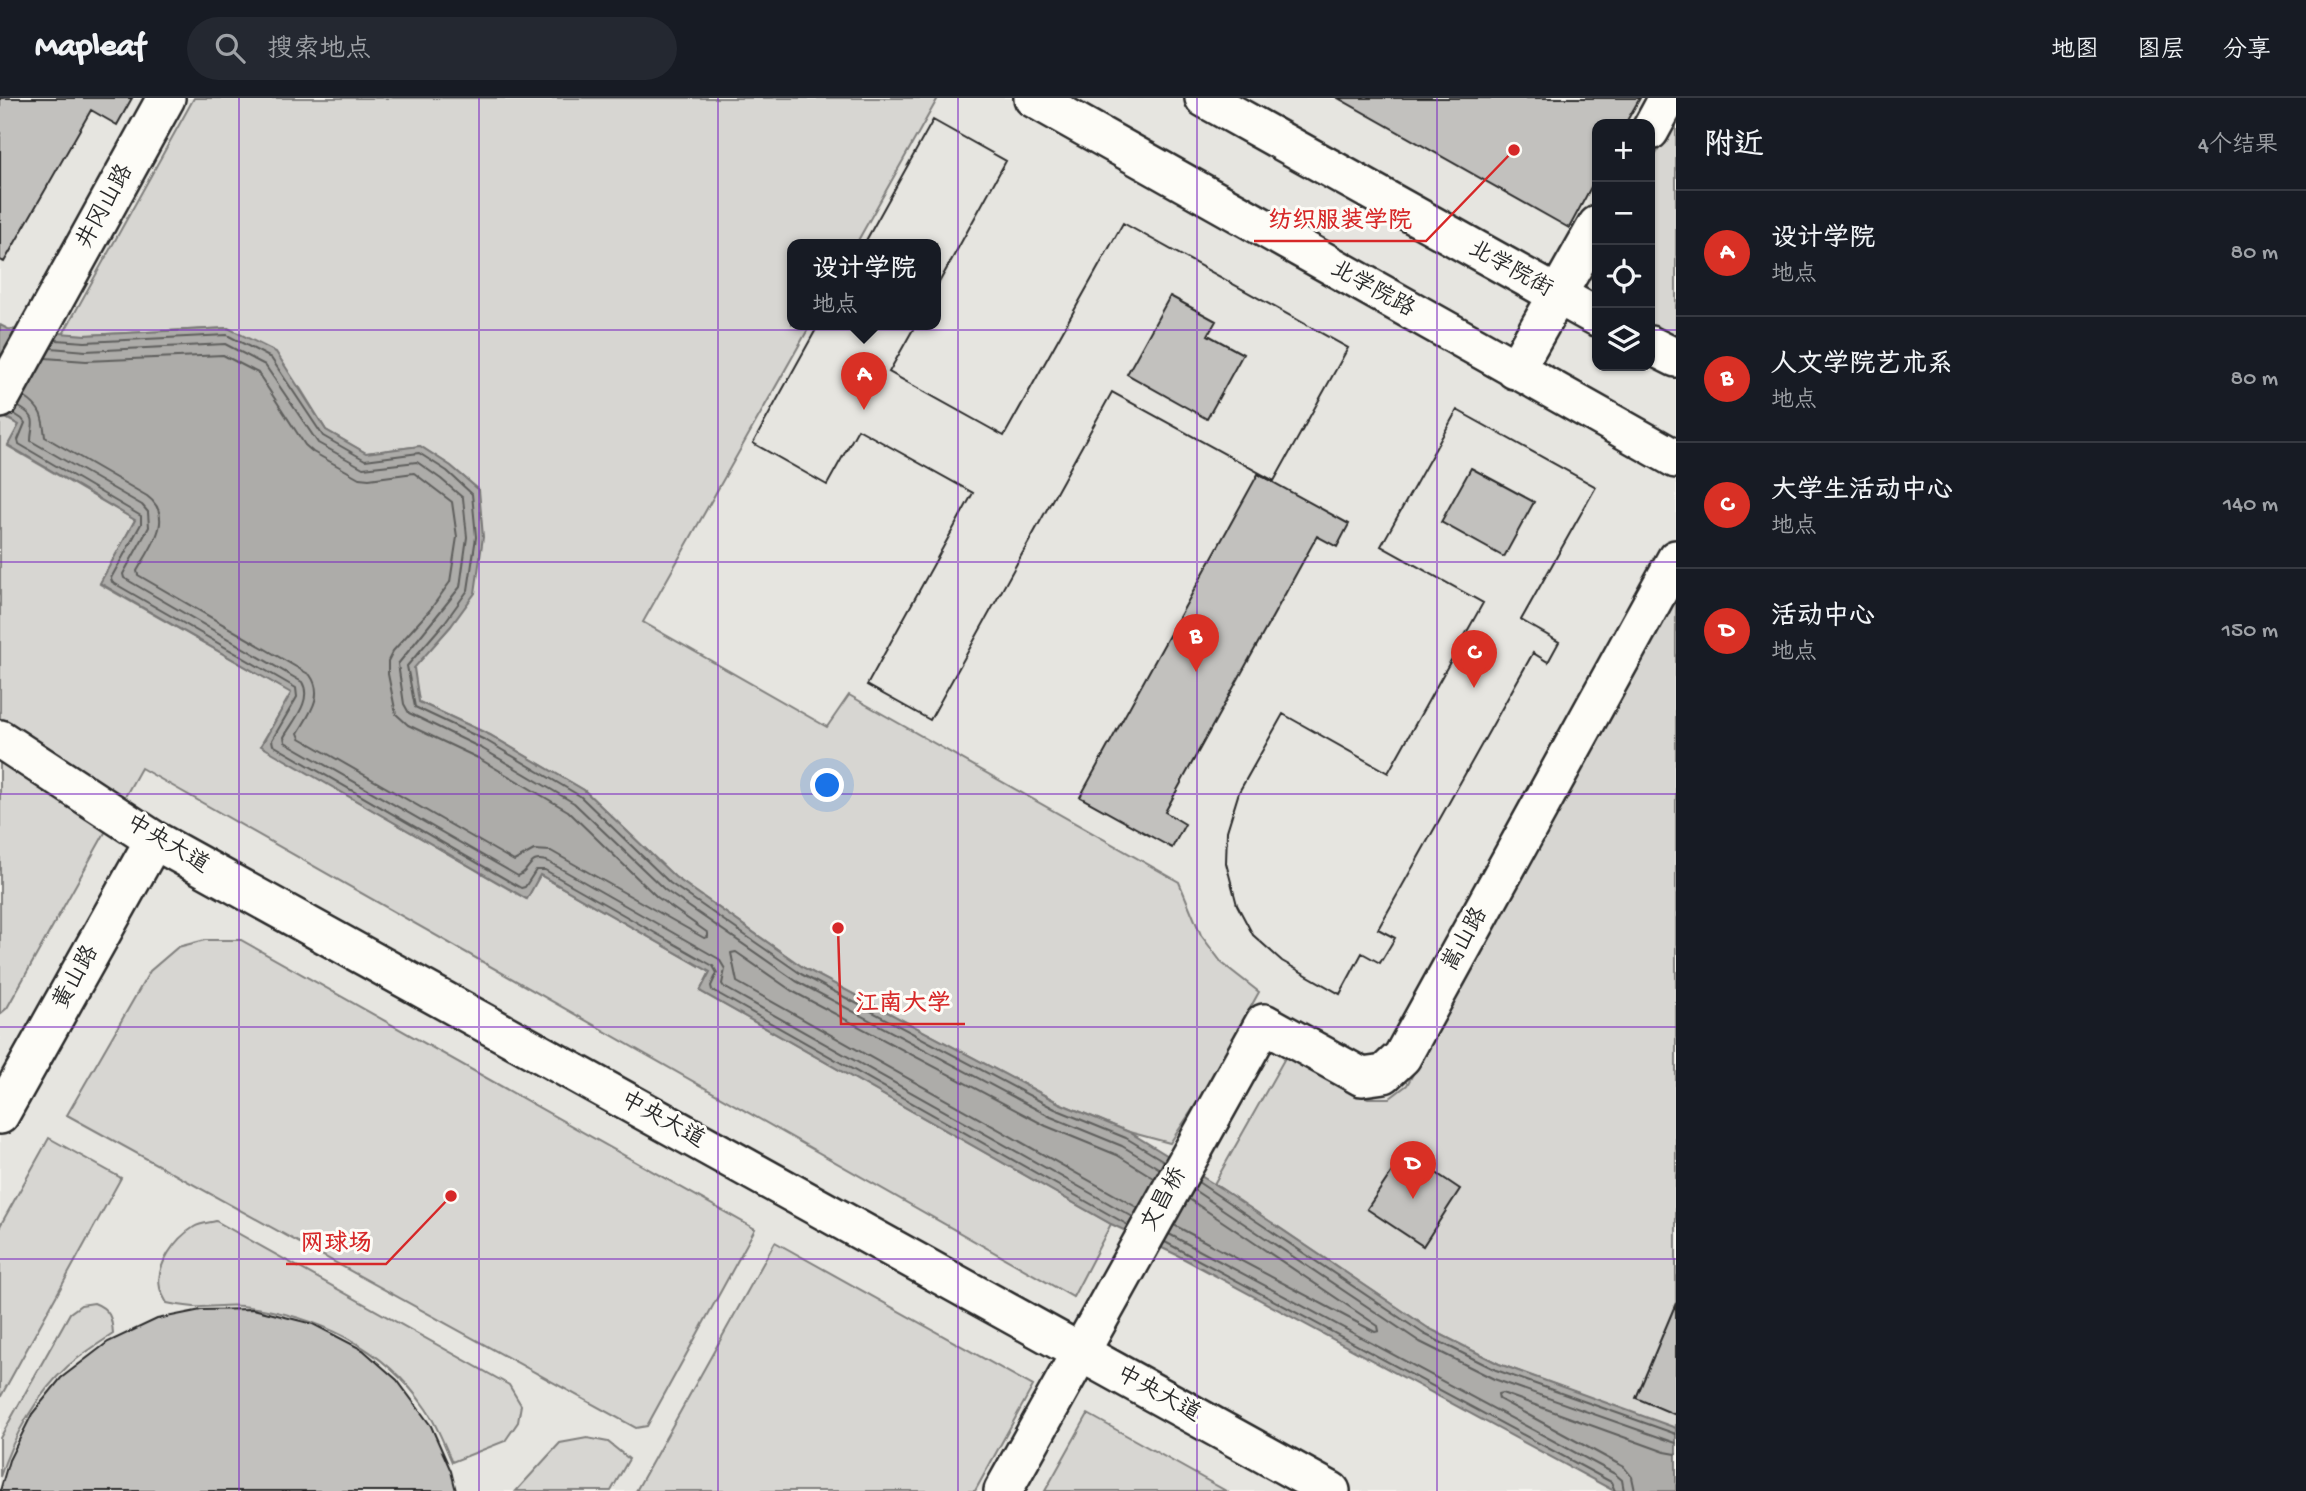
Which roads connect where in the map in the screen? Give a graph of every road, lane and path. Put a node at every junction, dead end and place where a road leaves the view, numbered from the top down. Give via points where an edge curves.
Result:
1 (166, 98) edge
2 (1033, 98) edge
3 (1204, 98) edge
4 (1668, 98) edge
5 (1655, 122) edge
6 (1592, 234) edge
7 (1558, 296) junction
8 (1592, 314) edge
9 (1655, 348) edge
10 (1676, 358) edge
11 (1515, 370) junction
12 (0, 399) edge
13 (1676, 459) edge
14 (1676, 559) edge
15 (0, 739) edge
16 (155, 841) junction
17 (4, 1097) edge
18 (1194, 1148) joint
19 (1079, 1352) junction
20 (1003, 1491) edge
21 (1331, 1491) edge

1 - 12 street, 井冈山路
2 - 11 street, 北学院路
3 - 7 street, 北学院街
4 - 5 street
6 - 7 street
7 - 8 street, 北学院街
7 - 11 street
9 - 10 street
11 - 13 street, 北学院路
14 - 18 street, 嵩山路 via 1402,1057 1384,1073 1363,1077 1264,1023
15 - 16 street, 中央大道
16 - 17 street, 黄山路
16 - 19 street, 中央大道
18 - 19 street, 文昌桥
19 - 20 street, 文昌桥
19 - 21 street, 中央大道

